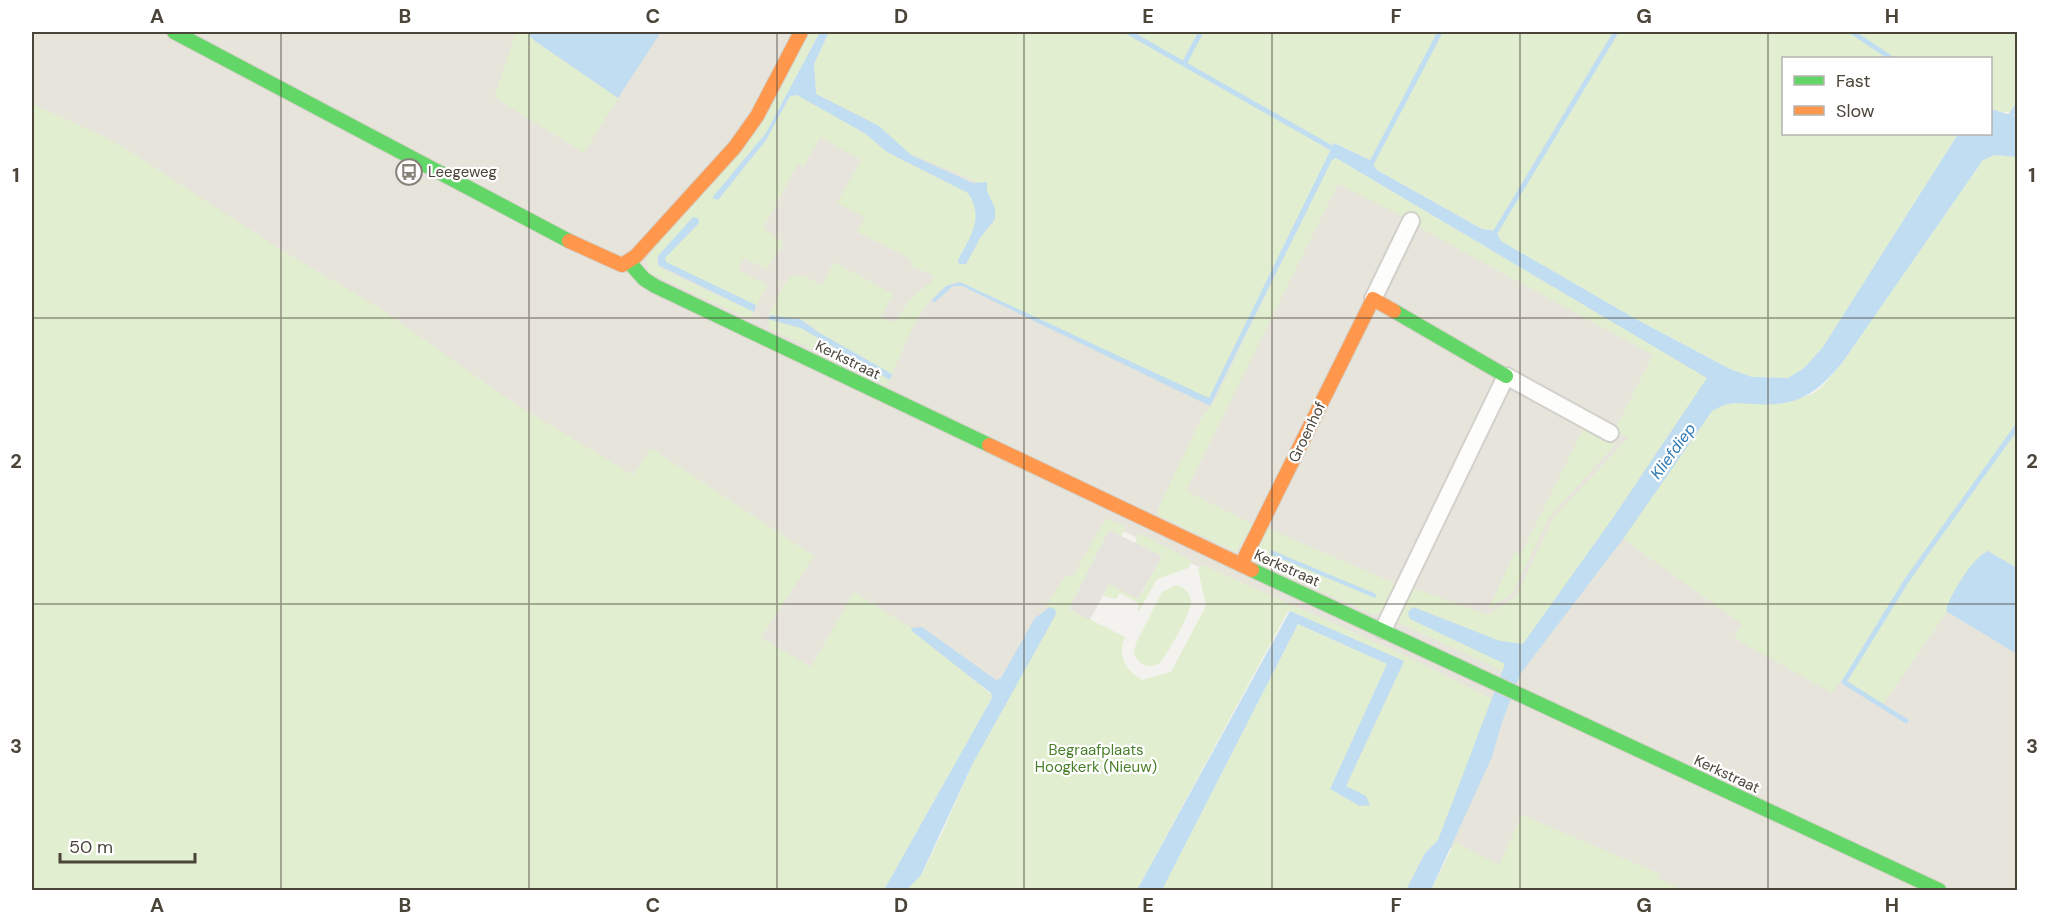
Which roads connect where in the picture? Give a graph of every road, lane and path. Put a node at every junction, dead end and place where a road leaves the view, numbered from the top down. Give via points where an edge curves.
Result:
1 (174, 32) edge
2 (801, 32) edge
3 (1411, 221) dead end
4 (628, 262) junction
5 (1373, 299) junction
6 (1506, 376) junction
7 (1610, 434) dead end
8 (1241, 565) junction
9 (1383, 630) junction
10 (1939, 891) edge

1 - 4 street via 604,259 622,266
2 - 4 street via 757,116 735,147
3 - 5 street, Groenhof
4 - 8 street, Kerkstraat via 655,286
5 - 6 street
5 - 8 street, Groenhof
6 - 7 street
6 - 9 street
8 - 9 street, Kerkstraat
9 - 10 street, Kerkstraat

